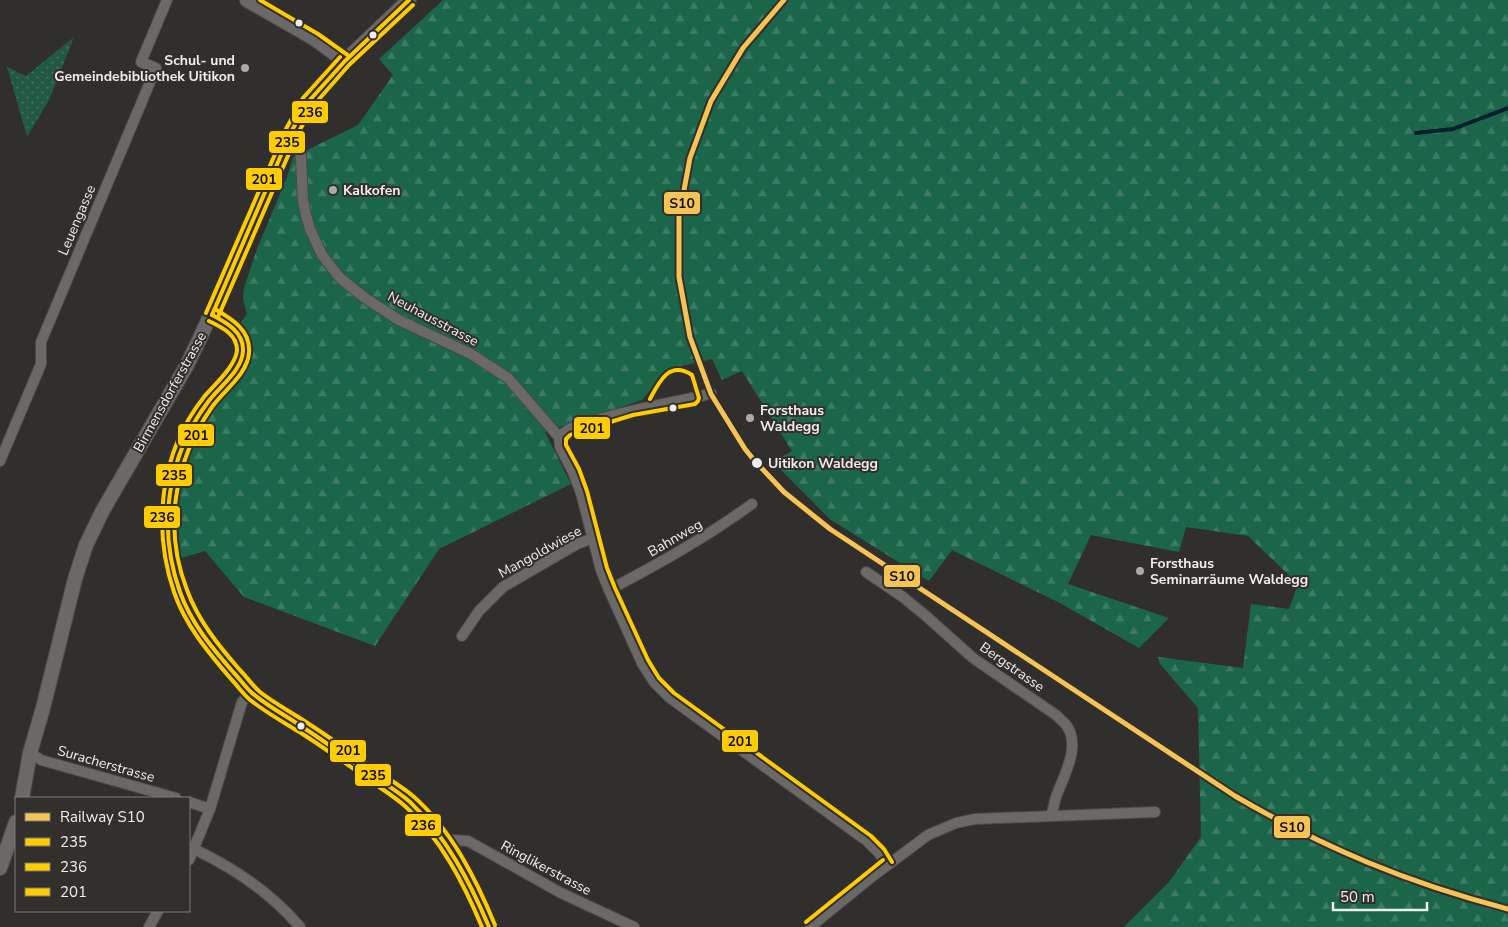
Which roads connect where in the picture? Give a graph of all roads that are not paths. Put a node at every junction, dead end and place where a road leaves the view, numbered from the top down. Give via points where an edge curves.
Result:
1 (167, 0) edge
2 (247, 0) edge
3 (409, 0) edge
4 (345, 61) junction
5 (291, 132) junction
6 (212, 315) junction
7 (711, 392) dead end
8 (559, 437) junction
9 (0, 461) edge
10 (752, 504) dead end
11 (593, 538) junction
12 (866, 572) dead end
13 (609, 590) junction
14 (462, 636) dead end
15 (251, 692) junction
16 (30, 753) junction
17 (22, 797) edge
18 (172, 797) edge
19 (190, 802) edge
20 (210, 809) junction
21 (1154, 812) dead end
22 (1051, 816) junction
23 (15, 825) edge
24 (444, 843) junction
25 (194, 849) junction
26 (190, 858) edge
27 (887, 865) junction
28 (0, 868) edge
29 (157, 912) edge
30 (149, 927) edge
31 (300, 927) edge
32 (490, 927) edge
33 (634, 927) edge
34 (810, 927) edge

1 - 9 street, Leuengasse via 142,62 156,68 41,342 41,364
2 - 4 main road via 315,39
3 - 4 main road, Birmensdorferstrasse
4 - 5 main road, Birmensdorferstrasse via 308,102
5 - 6 main road, Birmensdorferstrasse
5 - 8 street, Neuhausstrasse via 300,140 303,201 310,229 322,255 340,278 399,320 471,354 508,378
6 - 15 main road via 236,330 243,352 238,364 199,414 176,463 169,494 168,545 175,578 192,616 221,660
6 - 16 main road, Birmensdorferstrasse via 86,545
7 - 8 street via 576,426
8 - 11 street, Neuhausstrasse via 560,447 581,493
10 - 13 street, Bahnweg via 724,525
11 - 13 street, Neuhausstrasse
11 - 14 street, Mangoldwiese via 502,587 479,611
12 - 22 street, Bergstrasse via 903,597 973,658 1067,726 1072,747 1070,759
13 - 27 street, Neuhausstrasse via 642,663 670,698 867,841
15 - 20 street via 242,702
15 - 24 main road via 406,799
16 - 17 main road, Birmensdorferstrasse
16 - 18 street, Suracherstrasse via 41,760
19 - 20 street
20 - 25 street
21 - 22 street
22 - 27 street via 975,818 956,823 928,835
23 - 28 main road
24 - 32 main road via 471,887
24 - 33 street, Ringlikerstrasse via 468,841 554,889
25 - 26 street
25 - 31 street via 260,889
27 - 34 street
29 - 30 street

